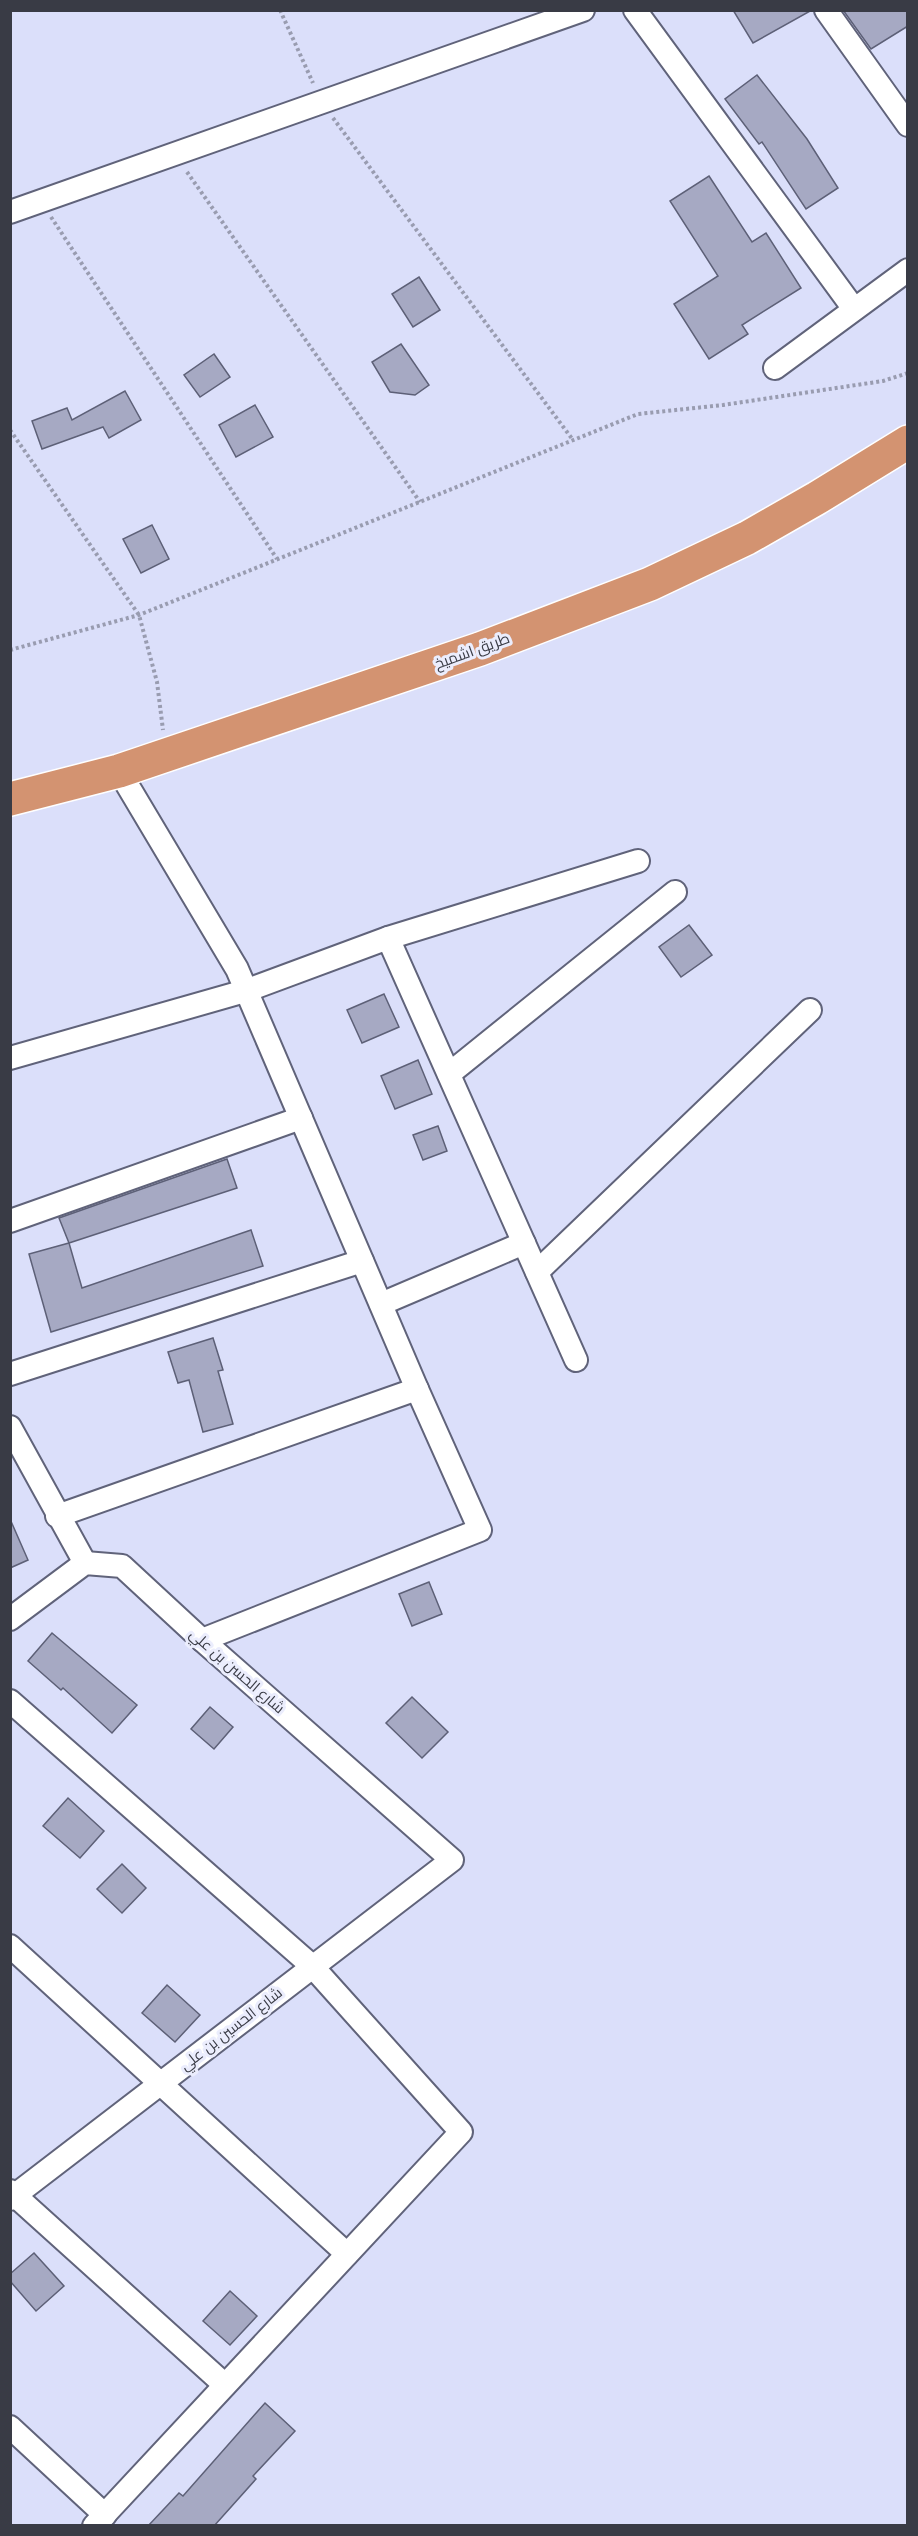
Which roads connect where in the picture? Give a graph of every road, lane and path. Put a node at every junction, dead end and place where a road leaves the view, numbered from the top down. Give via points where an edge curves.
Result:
1 (280, 10) edge
2 (582, 10) edge
3 (635, 10) edge
4 (826, 10) edge
5 (322, 102) junction
6 (908, 125) edge
7 (174, 154) junction
8 (40, 201) junction
9 (10, 212) edge
10 (908, 270) edge
11 (854, 309) junction
12 (775, 368) dead end
13 (908, 373) edge
14 (10, 430) edge
15 (573, 440) junction
16 (908, 442) edge
17 (420, 502) junction
18 (278, 559) junction
19 (139, 615) junction
20 (10, 650) edge
21 (166, 755) junction
22 (119, 771) junction
23 (10, 800) edge
24 (638, 861) dead end
25 (675, 892) dead end
26 (388, 938) junction
27 (245, 991) junction
28 (810, 1010) dead end
29 (10, 1058) edge
30 (449, 1074) junction
31 (301, 1118) junction
32 (10, 1221) edge
33 (524, 1243) junction
34 (362, 1261) junction
35 (537, 1272) junction
36 (381, 1304) junction
37 (576, 1360) dead end
38 (10, 1374) edge
39 (417, 1389) junction
40 (10, 1427) edge
41 (57, 1516) junction
42 (85, 1563) junction
43 (10, 1619) edge
44 (202, 1640) junction
45 (10, 1701) edge
46 (452, 1860) joint
47 (10, 1946) edge
48 (312, 1966) junction
49 (161, 2082) junction
50 (12, 2195) edge
51 (347, 2254) junction
52 (225, 2385) junction
53 (10, 2427) edge
54 (99, 2520) edge

1 - 5 path
2 - 5 street
3 - 11 street
4 - 6 street
5 - 7 street
5 - 15 path
7 - 8 street
7 - 17 path
8 - 9 street
8 - 18 path
10 - 11 street
11 - 12 street
13 - 15 path via 883,381 638,414
14 - 19 path
15 - 17 path
16 - 21 highway, طريق اشميخ via 757,532 650,584 480,649
17 - 18 path
18 - 19 path
19 - 20 path
19 - 21 path via 157,682
21 - 22 highway, طريق اشميخ
22 - 23 highway, طريق اشميخ
22 - 27 street via 229,954
24 - 26 street
25 - 30 street
26 - 27 street
26 - 30 street
27 - 29 street
27 - 31 street
28 - 35 street
30 - 33 street
31 - 32 street
31 - 34 street
33 - 35 street
33 - 36 street
34 - 36 street
34 - 38 street
35 - 37 street
36 - 39 street
39 - 41 street
39 - 44 street via 480,1530
40 - 41 street
41 - 42 street
42 - 43 street
42 - 44 street, شارع الحسن بن علي via 122,1566
44 - 46 street, شارع الحسن بن علي
45 - 48 street
46 - 48 street, شارع الحسين بن علي
47 - 49 street
48 - 49 street, شارع الحسين بن علي
48 - 51 street via 461,2132
49 - 50 street, شارع الحسين بن علي
49 - 51 street
50 - 52 street
51 - 52 street
52 - 54 street
53 - 54 street

